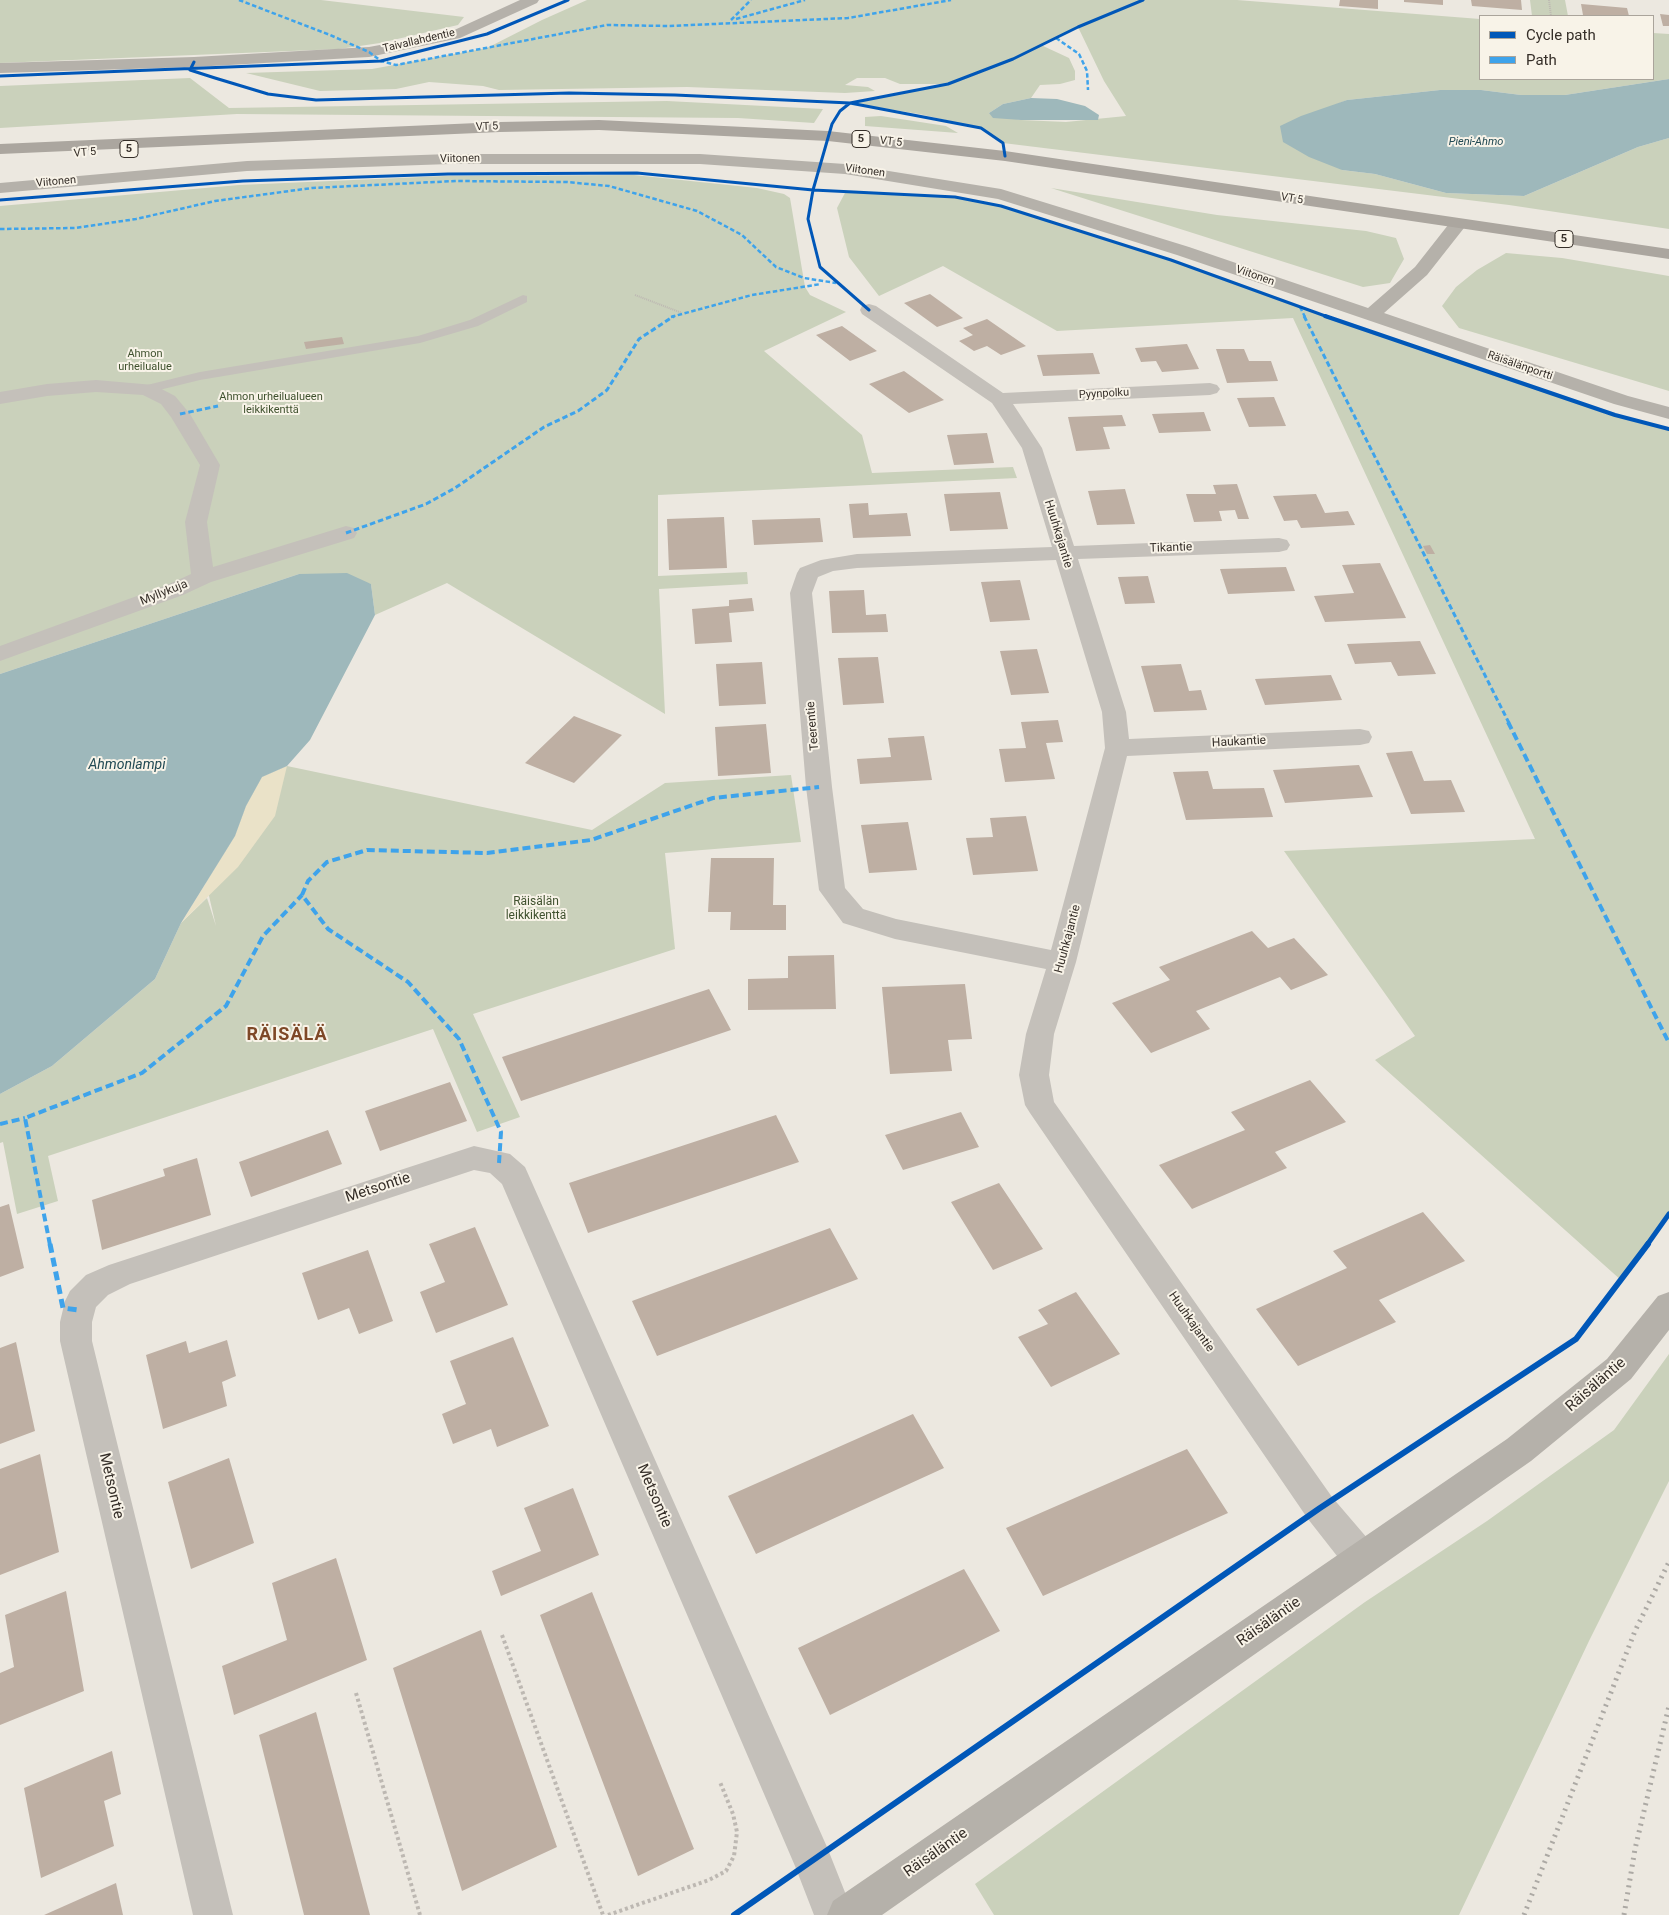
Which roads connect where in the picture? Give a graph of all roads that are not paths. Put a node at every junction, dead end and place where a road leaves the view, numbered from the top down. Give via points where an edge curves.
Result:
1 (532, 0) edge
2 (0, 68) edge
3 (259, 138) junction
4 (0, 150) edge
5 (0, 160) edge
6 (0, 188) edge
7 (1458, 224) junction
8 (1669, 254) edge
9 (524, 299) dead end
10 (869, 310) dead end
11 (1371, 315) junction
12 (147, 389) junction
13 (1210, 389) dead end
14 (0, 398) edge
15 (999, 398) junction
16 (1669, 413) edge
17 (346, 534) dead end
18 (1279, 545) dead end
19 (1063, 552) junction
20 (203, 577) junction
21 (0, 654) edge
22 (1360, 737) dead end
23 (1117, 748) junction
24 (1062, 962) junction
25 (1669, 1306) edge
26 (1361, 1558) junction
27 (213, 1915) edge
28 (834, 1915) edge
29 (847, 1915) edge

1 - 2 main road, Taivallahdentie via 455,34 369,52
3 - 4 highway, VT 5 / 5
3 - 5 highway, VT 5 / 5
3 - 7 highway, VT 5 / 5 via 500,126 598,125 828,136 1015,158
6 - 11 main road, Viitonen via 247,166 450,159 700,159 836,168 1001,194 1099,223
7 - 8 highway, 5
7 - 11 main road via 1421,271
9 - 12 lane via 474,323 420,339 200,376
10 - 15 street, Huuhkajantie
11 - 16 main road, Räisälänportti via 1621,400
12 - 14 street via 96,386
12 - 20 street, Myllykuja via 168,400 180,414 210,465 196,522
13 - 15 street, Pyynpolku
15 - 19 street, Huuhkajantie via 1032,448
17 - 20 street
18 - 19 street, Tikantie
19 - 23 street, Huuhkajantie via 1114,712
19 - 24 street, Teerentie via 830,565 808,573 801,593 818,787 832,890 853,916 895,929
20 - 21 street, Myllykuja
22 - 23 street, Haukantie
23 - 24 street, Huuhkajantie
24 - 26 street, Huuhkajantie via 1040,1034 1034,1075 1040,1105 1320,1508
25 - 26 main road, Räisäläntie via 1620,1369 1519,1450
26 - 29 main road, Räisäläntie
27 - 28 street, Metsontie via 76,1340 81,1301 97,1286 120,1274 474,1158 499,1164 514,1176 802,1834

